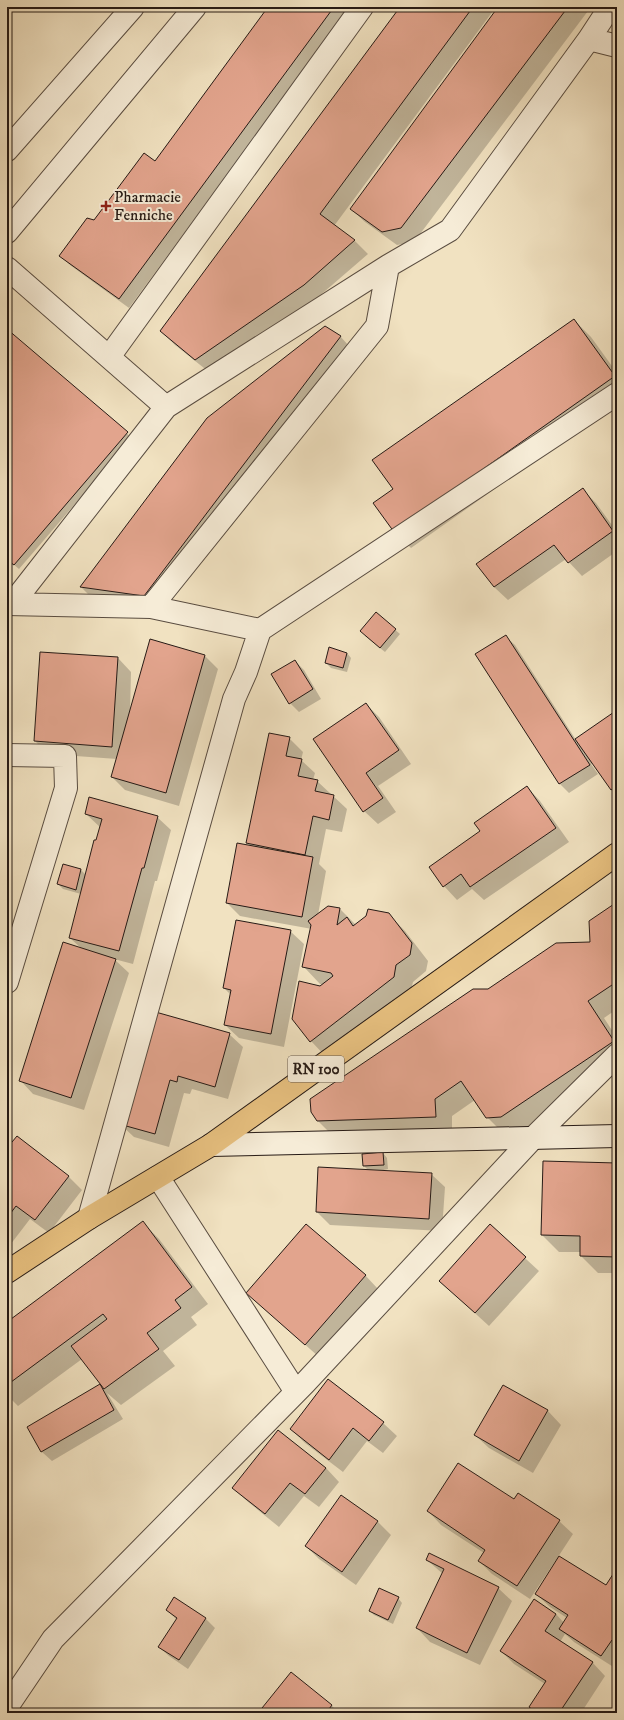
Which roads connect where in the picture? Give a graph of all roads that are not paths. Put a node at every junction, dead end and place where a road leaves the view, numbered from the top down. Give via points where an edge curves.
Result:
1 (133, 7) edge
2 (195, 7) edge
3 (362, 7) edge
4 (610, 7) edge
5 (588, 39) junction
6 (617, 46) edge
7 (7, 150) edge
8 (7, 232) edge
9 (388, 266) junction
10 (7, 268) edge
11 (109, 357) junction
12 (617, 394) edge
13 (166, 407) junction
14 (10, 604) edge
15 (151, 607) junction
16 (260, 630) junction
17 (7, 755) edge
18 (617, 854) edge
19 (7, 982) edge
20 (617, 1055) edge
21 (617, 1136) edge
22 (533, 1138) junction
23 (211, 1145) junction
24 (158, 1177) junction
25 (89, 1218) junction
26 (7, 1272) edge
27 (296, 1392) junction
28 (7, 1707) edge

1 - 7 street
2 - 8 street
3 - 11 street
4 - 5 street
5 - 6 street
5 - 9 street via 450,230
9 - 13 street
9 - 15 street via 377,326
10 - 11 street
11 - 13 street
12 - 16 street
13 - 14 street
14 - 15 street
15 - 16 street
16 - 25 street via 234,699
17 - 19 street via 65,756 66,788
18 - 23 main road, RN 100
20 - 22 street
21 - 22 street
22 - 23 street
22 - 27 street
23 - 24 main road, RN 100
24 - 25 main road, RN 100
24 - 27 street
25 - 26 main road, RN 100
27 - 28 street via 53,1639

